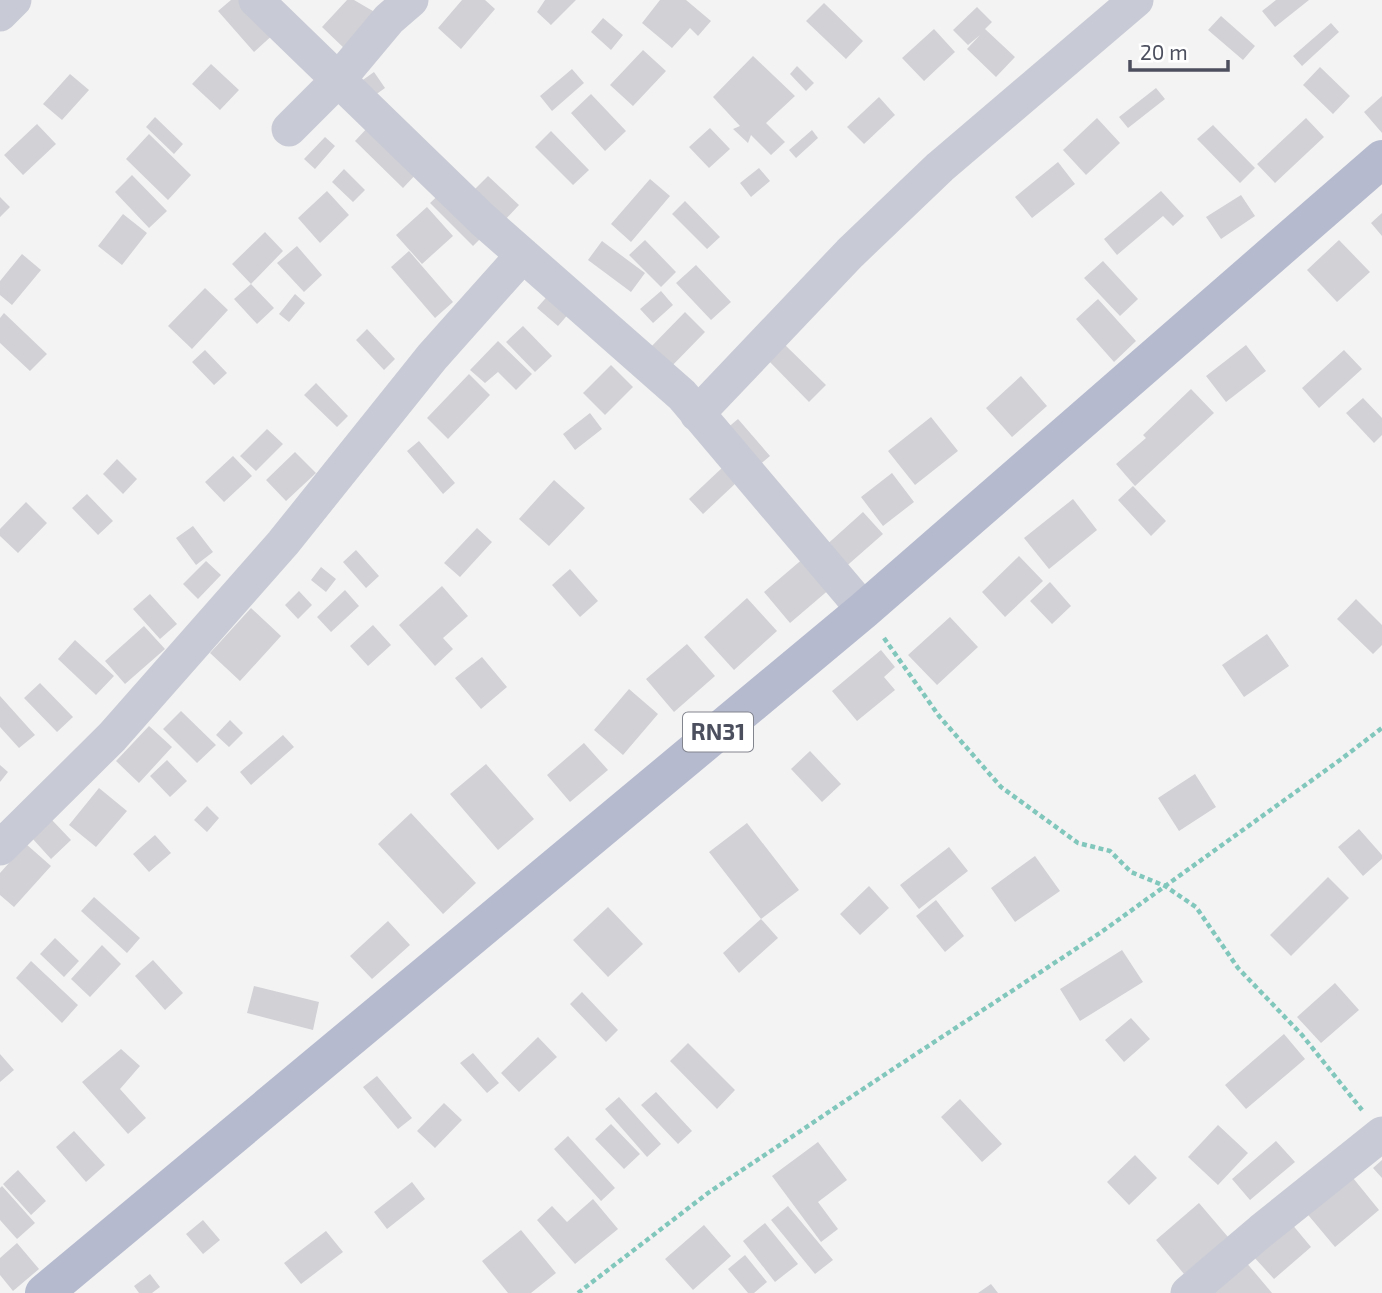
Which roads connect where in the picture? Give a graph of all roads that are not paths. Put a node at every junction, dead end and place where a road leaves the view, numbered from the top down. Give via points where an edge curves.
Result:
1 (14, 0) edge
2 (256, 0) edge
3 (411, 0) edge
4 (1136, 0) edge
5 (0, 14) edge
6 (338, 80) junction
7 (289, 129) dead end
8 (1382, 159) edge
9 (523, 255) junction
10 (697, 414) junction
11 (864, 610) junction
12 (0, 848) edge
13 (1372, 1122) edge
14 (44, 1293) edge
15 (1188, 1293) edge

1 - 5 street
2 - 6 street
3 - 6 street via 374,34
4 - 10 street via 940,167 850,253
6 - 7 street
6 - 9 street
8 - 11 main road, RN31
9 - 10 street via 682,395
9 - 12 street via 432,356 283,543 121,727
10 - 11 street
11 - 14 main road, RN31
13 - 15 street via 1261,1231

